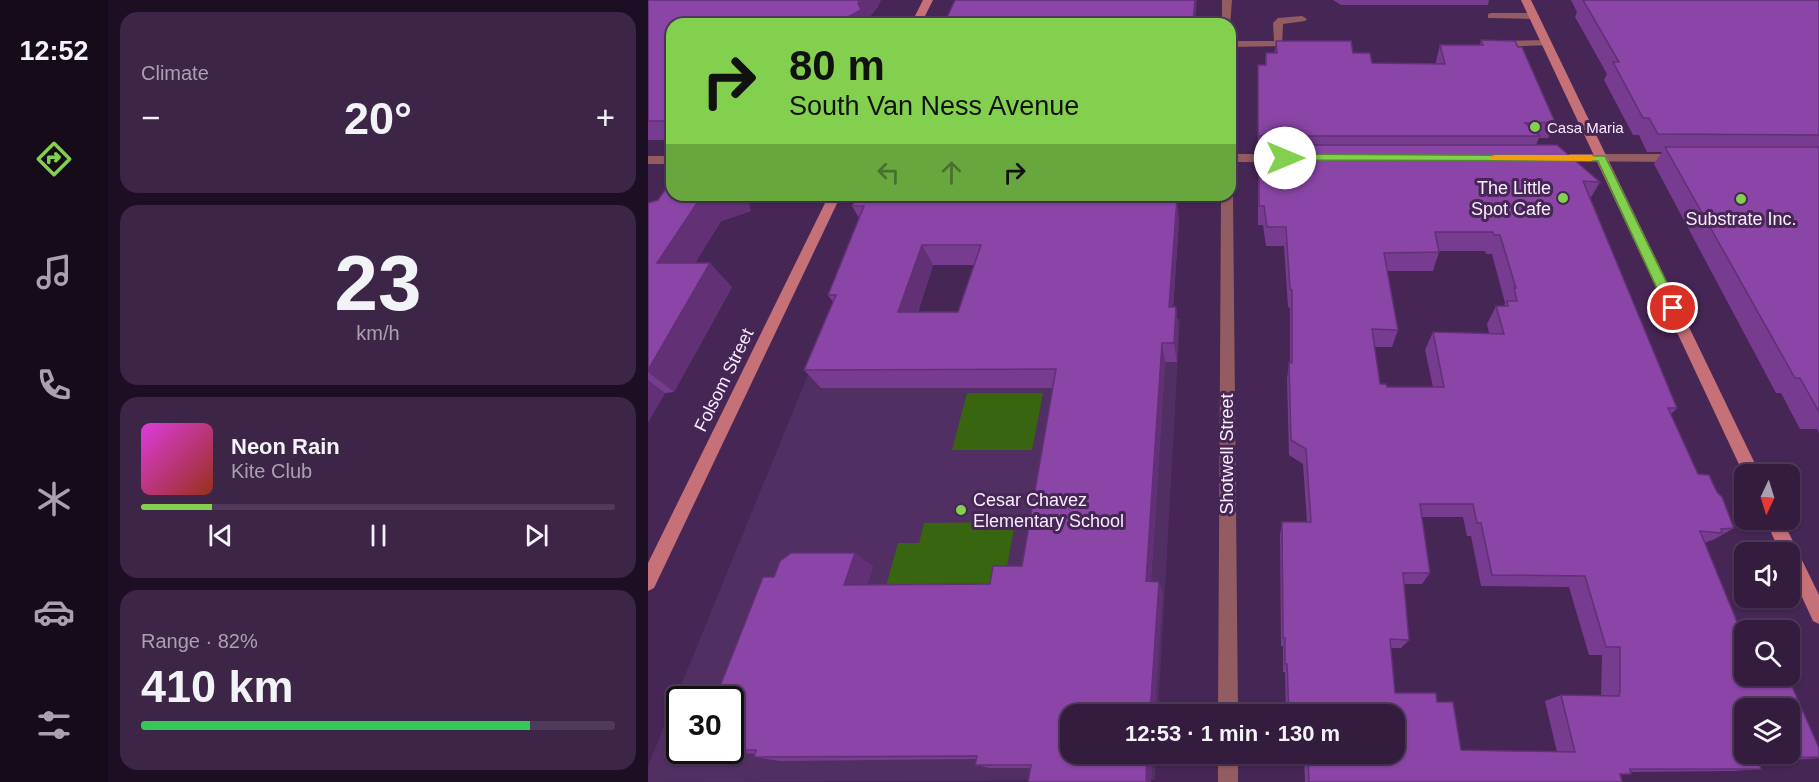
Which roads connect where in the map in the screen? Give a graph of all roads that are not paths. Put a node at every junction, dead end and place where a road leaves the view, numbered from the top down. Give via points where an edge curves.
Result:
1 (928, 0) edge
2 (1227, 0) edge
3 (1526, 0) edge
4 (1491, 16) dead end
5 (1533, 16) junction
6 (919, 18) edge
7 (1227, 18) edge
8 (1302, 19) dead end
9 (1236, 44) edge
10 (1484, 44) edge
11 (1546, 44) junction
12 (1236, 158) edge
13 (1286, 158) edge
14 (1536, 158) edge
15 (1601, 158) junction
16 (1694, 158) edge
17 (648, 160) edge
18 (666, 160) edge
19 (832, 201) edge
20 (1227, 201) edge
21 (1747, 464) edge
22 (1800, 575) edge
23 (648, 582) edge
24 (1819, 615) edge
25 (1228, 704) edge
26 (1228, 764) edge
27 (1228, 782) edge

1 - 6 main road
2 - 7 street
3 - 5 main road
4 - 5 street
5 - 11 main road
8 - 9 street via 1278,23 1280,44
10 - 11 street
11 - 15 main road
12 - 13 street
14 - 15 street
15 - 16 street
15 - 21 main road
17 - 18 street
19 - 23 main road, Folsom Street
20 - 25 street, Shotwell Street
22 - 24 main road
26 - 27 street

